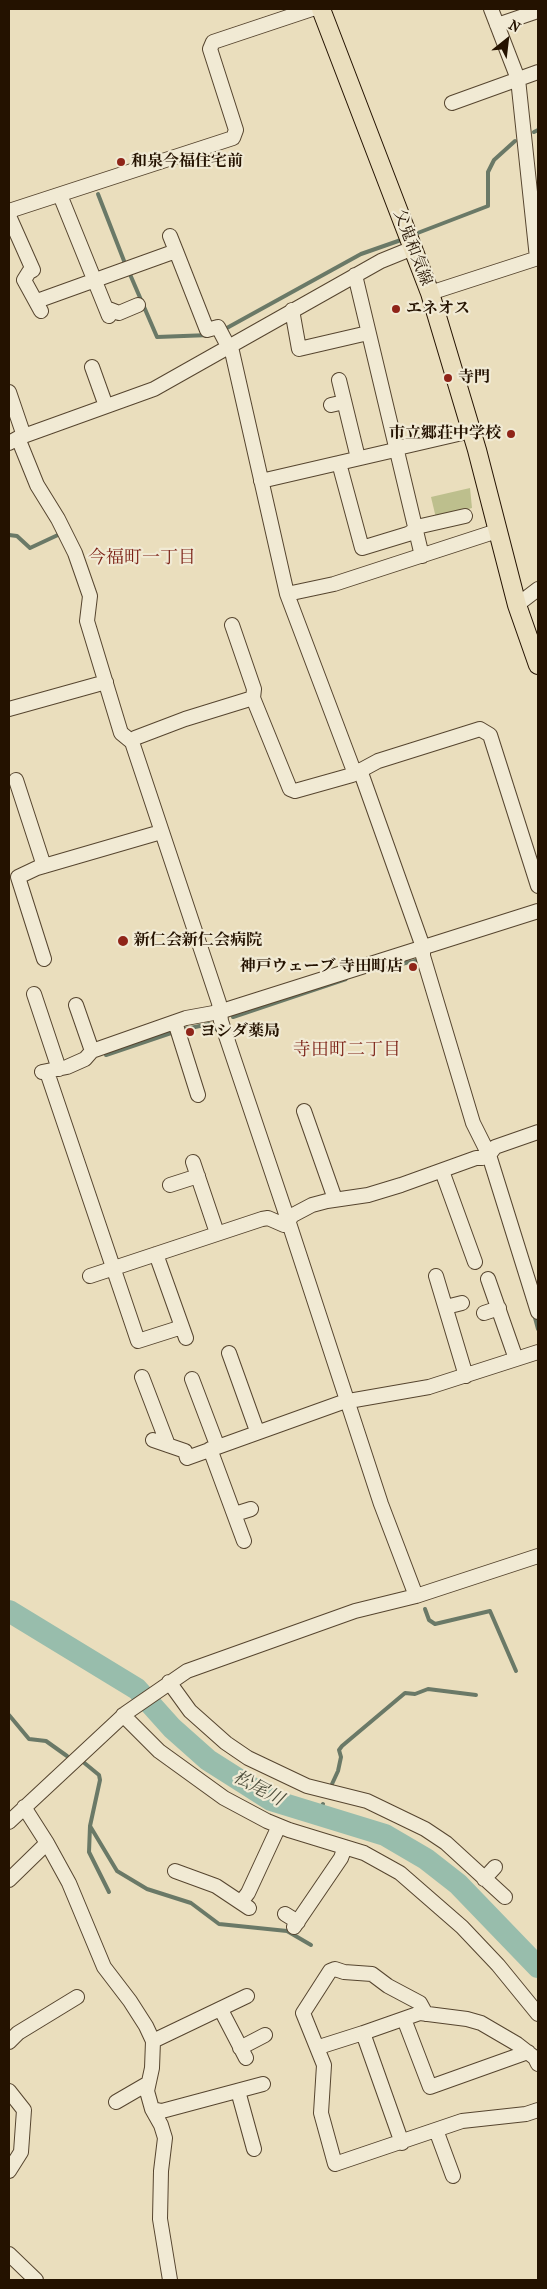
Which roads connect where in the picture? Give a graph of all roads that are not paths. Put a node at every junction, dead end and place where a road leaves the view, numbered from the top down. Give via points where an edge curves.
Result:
1 (312, 9) edge
2 (321, 9) edge
3 (491, 9) edge
4 (538, 12) edge
5 (497, 25) junction
6 (538, 72) edge
7 (518, 79) junction
8 (452, 103) dead end
9 (60, 195) junction
10 (535, 199) edge
11 (9, 211) edge
12 (9, 216) edge
13 (170, 236) dead end
14 (413, 248) junction
15 (176, 251) junction
16 (538, 258) edge
17 (355, 275) junction
18 (96, 280) junction
19 (430, 293) junction
20 (292, 310) junction
21 (132, 312) dead end
22 (368, 333) junction
23 (230, 348) junction
24 (92, 367) dead end
25 (339, 380) dead end
26 (9, 392) edge
27 (106, 406) junction
28 (471, 431) junction
29 (17, 439) edge
30 (399, 449) junction
31 (358, 458) junction
32 (339, 463) junction
33 (261, 481) junction
34 (465, 516) dead end
35 (415, 531) junction
36 (497, 531) junction
37 (422, 556) junction
38 (538, 589) edge
39 (287, 594) junction
40 (517, 605) junction
41 (232, 625) dead end
42 (538, 664) edge
43 (106, 682) junction
44 (252, 698) junction
45 (9, 709) edge
46 (132, 742) junction
47 (358, 772) junction
48 (16, 780) dead end
49 (161, 832) junction
50 (44, 866) junction
51 (538, 886) edge
52 (538, 911) edge
53 (423, 947) junction
54 (44, 959) dead end
55 (34, 994) dead end
56 (76, 1005) dead end
57 (219, 1012) junction
58 (176, 1028) junction
59 (92, 1052) junction
60 (49, 1071) junction
61 (198, 1095) dead end
62 (304, 1111) dead end
63 (538, 1132) edge
64 (486, 1156) junction
65 (193, 1162) dead end
66 (442, 1171) junction
67 (198, 1176) junction
68 (170, 1185) dead end
69 (335, 1199) junction
70 (288, 1220) junction
71 (217, 1233) junction
72 (156, 1254) junction
73 (475, 1262) dead end
74 (113, 1268) junction
75 (90, 1276) dead end
76 (436, 1276) dead end
77 (488, 1279) dead end
78 (462, 1303) dead end
79 (446, 1307) junction
80 (498, 1308) junction
81 (538, 1312) edge
82 (484, 1313) dead end
83 (538, 1352) edge
84 (228, 1353) dead end
85 (516, 1359) junction
86 (466, 1376) junction
87 (142, 1377) dead end
88 (192, 1379) dead end
89 (348, 1402) junction
90 (257, 1431) junction
91 (153, 1440) dead end
92 (168, 1445) junction
93 (213, 1447) junction
94 (251, 1509) dead end
95 (235, 1514) junction
96 (244, 1541) dead end
97 (538, 1556) edge
98 (416, 1596) junction
99 (167, 1683) junction
100 (124, 1714) junction
101 (24, 1807) junction
102 (9, 1822) edge
103 (279, 1826) junction
104 (47, 1843) junction
105 (345, 1847) junction
106 (494, 1867) dead end
107 (175, 1871) dead end
108 (484, 1878) junction
109 (9, 1880) edge
110 (505, 1897) dead end
111 (285, 1914) dead end
112 (247, 1996) dead end
113 (77, 1997) dead end
114 (221, 2010) junction
115 (426, 2014) junction
116 (538, 2014) edge
117 (404, 2018) junction
118 (363, 2033) junction
119 (265, 2035) dead end
120 (153, 2041) junction
121 (9, 2042) edge
122 (319, 2047) junction
123 (528, 2052) junction
124 (538, 2064) edge
125 (147, 2084) junction
126 (264, 2084) dead end
127 (9, 2091) edge
128 (238, 2091) junction
129 (116, 2102) dead end
130 (152, 2109) junction
131 (538, 2110) edge
132 (436, 2130) junction
133 (402, 2143) junction
134 (254, 2149) dead end
135 (9, 2171) edge
136 (453, 2176) dead end
137 (9, 2254) edge
138 (36, 2280) edge
139 (170, 2280) edge

1 - 9 street via 213,42 210,49 236,130 233,138
2 - 14 main road, 父鬼和気線
3 - 5 street
4 - 5 street
5 - 7 street
6 - 7 street
7 - 8 street
7 - 10 street
9 - 11 street
9 - 18 street
10 - 16 street
12 - 18 street via 33,270 19,284 39,306
13 - 15 street
14 - 17 street
14 - 19 main road, 父鬼和気線
15 - 18 street
15 - 23 street via 206,330 218,327
16 - 19 street
17 - 20 street
17 - 22 street
18 - 21 street via 107,312
19 - 28 main road, 父鬼和気線
20 - 22 street via 298,349
20 - 23 street
22 - 30 street
23 - 27 street via 154,388
23 - 33 street
24 - 27 street
25 - 31 street via 338,403
26 - 29 street
27 - 29 street
28 - 30 street
28 - 36 main road, 父鬼和気線
29 - 43 street via 37,485 75,553 90,596 88,621
30 - 31 street
30 - 35 street
31 - 32 street
32 - 33 street
32 - 35 street via 362,548
33 - 39 street
34 - 35 street via 421,526
35 - 37 street
36 - 37 street via 426,552
36 - 40 main road, 父鬼和気線
37 - 39 street via 334,584
38 - 40 street
39 - 47 street
40 - 42 main road, 父鬼和気線
41 - 44 street via 231,643 254,689
43 - 45 street via 51,692
43 - 46 street via 121,734
44 - 46 street via 185,719
44 - 47 street via 290,789 295,791
46 - 49 street
47 - 51 street via 378,761 480,729 490,735
47 - 53 street
48 - 50 street via 30,803
49 - 50 street
49 - 57 street
50 - 54 street via 18,877 31,897 44,938
52 - 53 street
53 - 57 street
53 - 64 street via 473,1123
55 - 60 street
56 - 59 street
57 - 58 street
57 - 70 street
58 - 59 street
58 - 61 street
59 - 60 street via 85,1059
60 - 74 street via 108,1234
62 - 69 street
63 - 64 street via 495,1147
64 - 66 street
64 - 81 street
65 - 67 street
66 - 69 street via 368,1195
66 - 73 street
67 - 68 street
67 - 71 street
69 - 70 street via 312,1205
70 - 71 street via 284,1225 268,1218 262,1219
70 - 89 street
71 - 72 street
72 - 74 street
72 - 74 street via 184,1332 138,1341
74 - 75 street
76 - 79 street
77 - 80 street
78 - 79 street
79 - 86 street
80 - 82 street
80 - 85 street
83 - 85 street
84 - 90 street
85 - 86 street
86 - 89 street via 429,1387
87 - 92 street
88 - 93 street
89 - 90 street
89 - 98 street via 381,1504
90 - 93 street
91 - 92 street
92 - 93 street via 185,1451 187,1458
93 - 95 street
94 - 95 street
95 - 96 street
97 - 98 street
98 - 99 street via 355,1611 187,1671
99 - 100 street
99 - 108 street via 190,1711 248,1758 308,1786 367,1801 399,1816 446,1843
100 - 101 street
100 - 103 street via 159,1751 188,1774 224,1798
101 - 102 street
101 - 104 street
103 - 105 street
103 - 107 street via 257,1860 245,1905 216,1886
104 - 109 street
104 - 120 street via 69,1883 104,1966 130,2001
105 - 111 street via 341,1858 296,1924
105 - 116 street via 381,1862 419,1888 498,1965
106 - 108 street
108 - 110 street
112 - 114 street
113 - 121 street via 18,2033
114 - 119 street via 243,2053
114 - 120 street
115 - 117 street
115 - 122 street via 420,2003 372,1974 335,1969 330,1971 304,2014
115 - 123 street via 481,2023
117 - 118 street
117 - 123 street via 430,2087
118 - 122 street
118 - 133 street
120 - 125 street via 152,2068
122 - 133 street via 324,2065 321,2113 335,2164
123 - 124 street
125 - 129 street
125 - 130 street
126 - 128 street
127 - 135 street via 24,2110 21,2152
128 - 130 street via 162,2111
128 - 134 street
130 - 139 street via 166,2138 161,2171 160,2219
131 - 132 street via 462,2121
132 - 133 street
132 - 136 street
137 - 138 street

